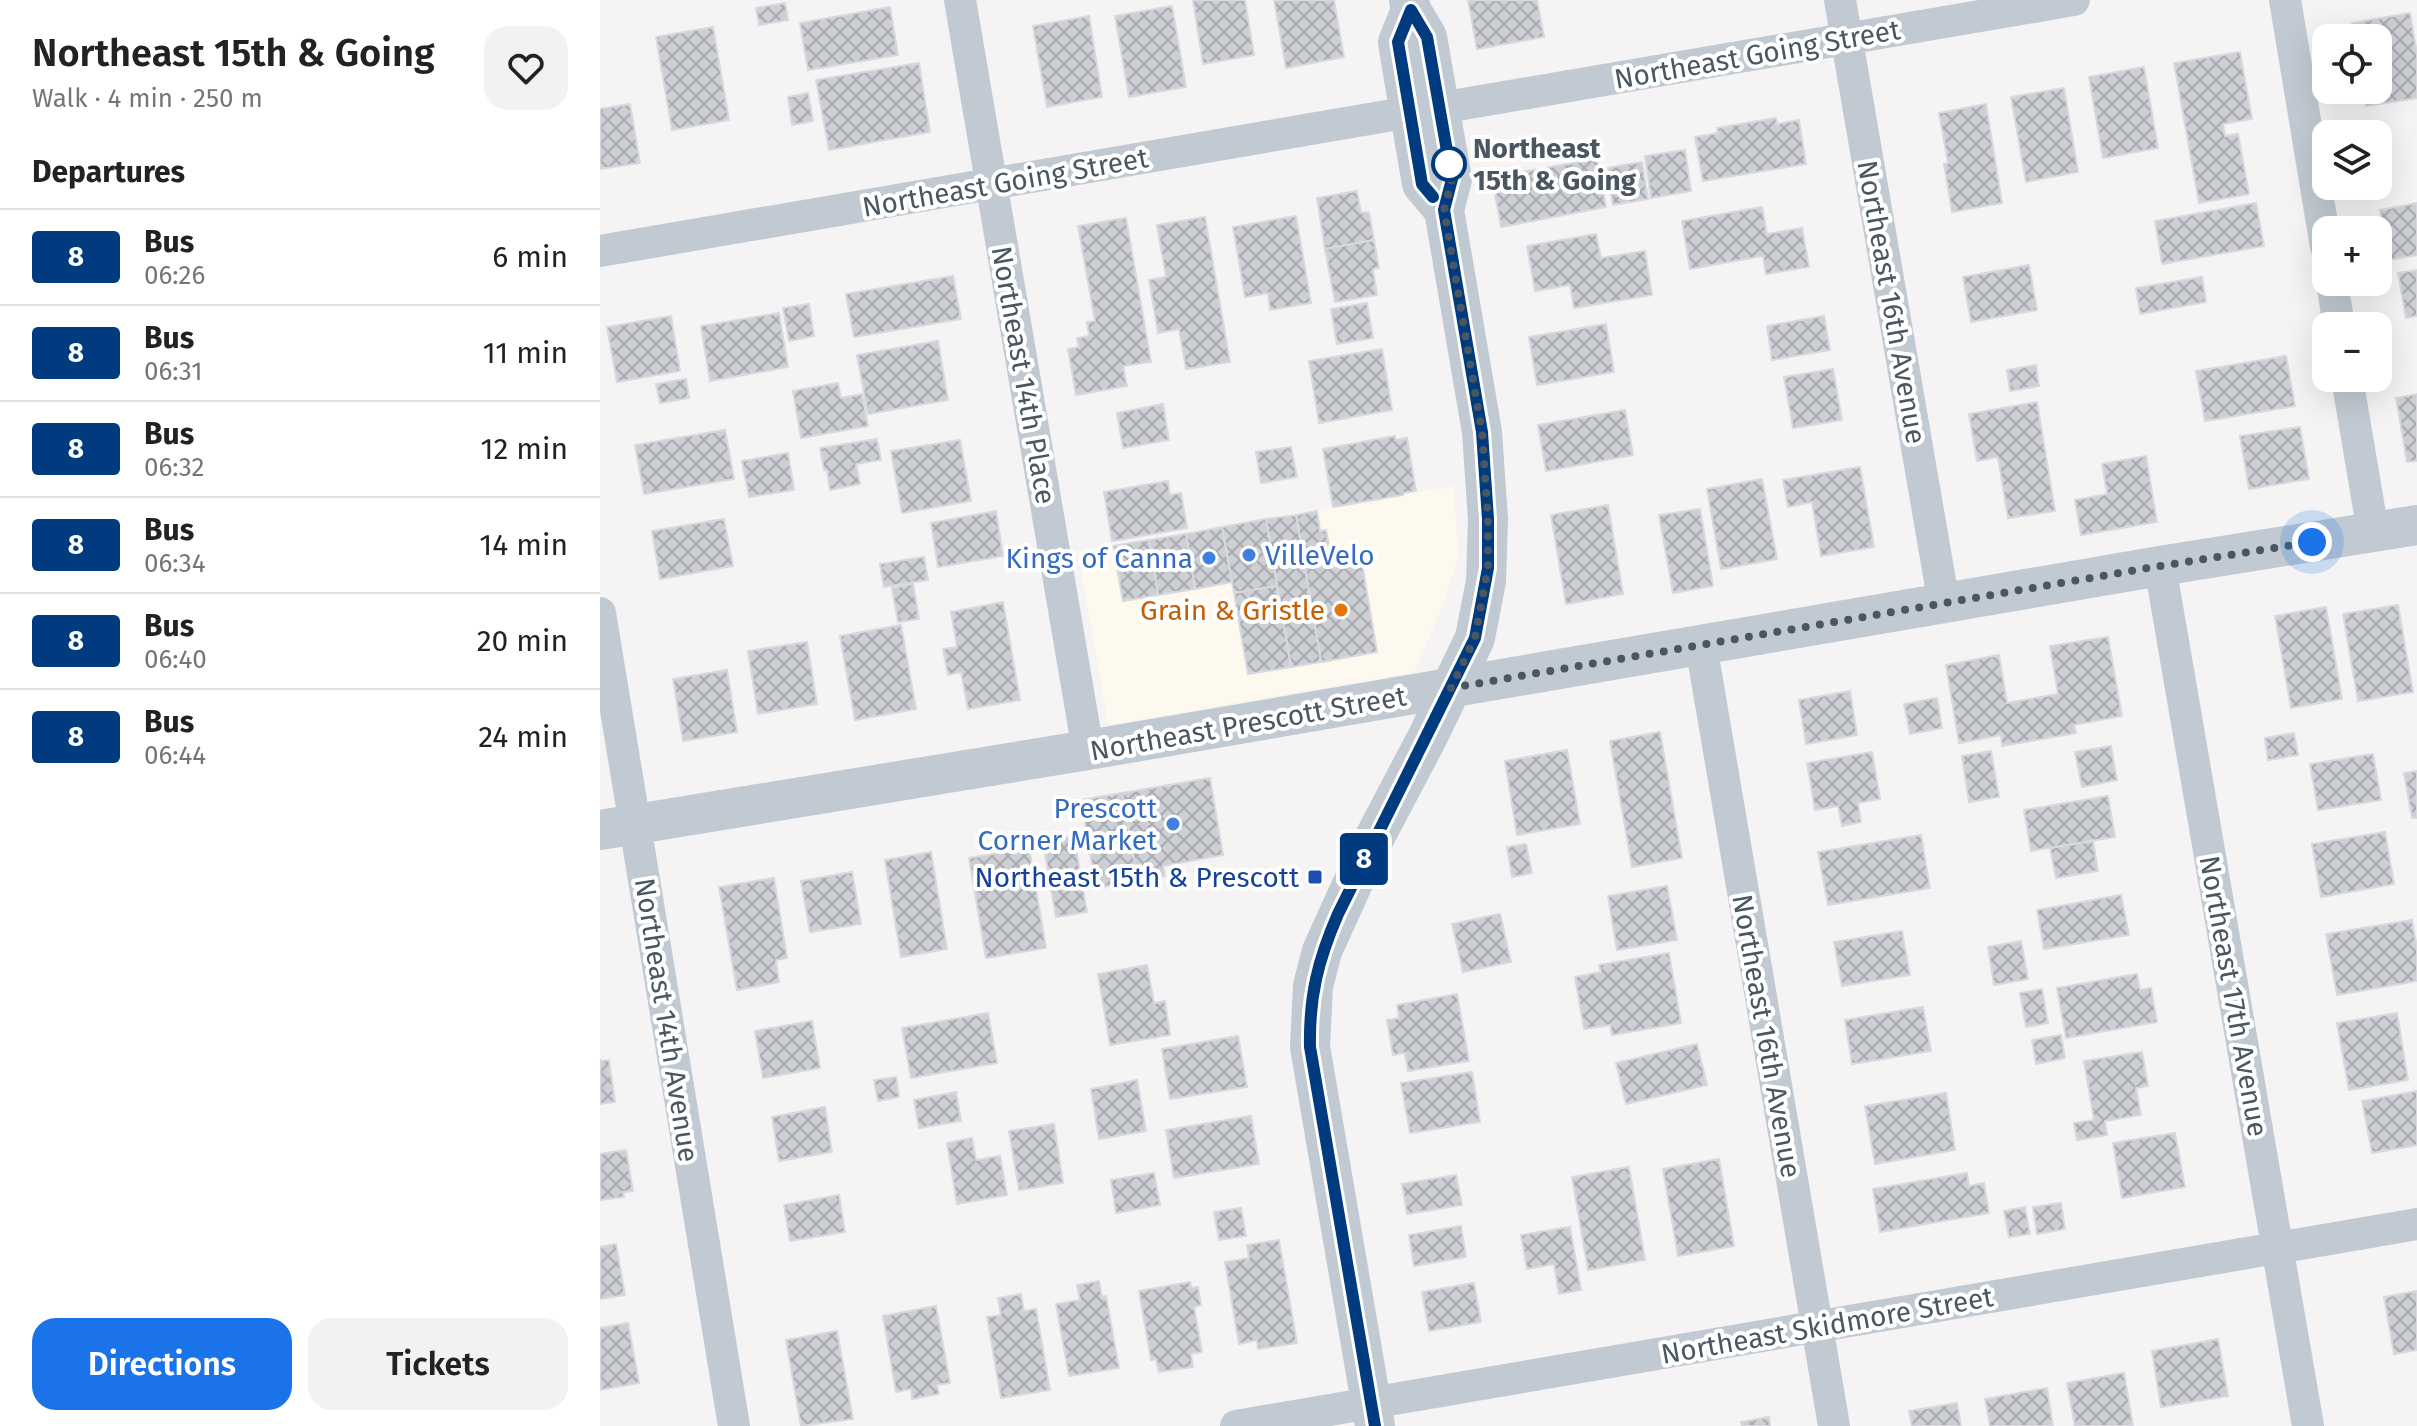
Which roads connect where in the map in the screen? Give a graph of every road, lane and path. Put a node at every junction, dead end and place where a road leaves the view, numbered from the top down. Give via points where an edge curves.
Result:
1 (960, 0) edge
2 (1840, 0) edge
3 (2074, 0) edge
4 (2285, 0) edge
5 (1410, 5) edge
6 (1847, 38) junction
7 (1425, 110) junction
8 (992, 184) junction
9 (2321, 216) edge
10 (600, 251) edge
11 (2349, 392) edge
12 (2417, 525) edge
13 (2373, 532) junction
14 (2160, 566) junction
15 (1944, 604) junction
16 (600, 613) edge
17 (1701, 645) junction
18 (1451, 688) junction
19 (1088, 750) junction
20 (617, 827) edge
21 (2417, 1224) edge
22 (2278, 1247) junction
23 (1817, 1327) junction
24 (1372, 1414) edge
25 (730, 1425) edge
26 (1236, 1426) edge
27 (1834, 1426) edge
28 (2308, 1426) edge

1 - 8 street, Northeast 14th Place
2 - 6 street, Northeast 16th Avenue
3 - 6 street, Northeast Going Street
4 - 9 street
5 - 7 street via 1398,42
6 - 7 street, Northeast Going Street
6 - 15 street, Northeast 16th Avenue
7 - 8 street, Northeast Going Street
7 - 18 street via 1422,184 1444,210 1482,432 1488,519 1488,568 1475,638
8 - 10 street, Northeast Going Street
8 - 19 street, Northeast 14th Place
11 - 13 street
12 - 13 street, Northeast Prescott Street
13 - 14 street, Northeast Prescott Street
14 - 15 street, Northeast Prescott Street
14 - 22 street, Northeast 17th Avenue
15 - 17 street, Northeast Prescott Street
16 - 20 street, Northeast 14th Avenue
17 - 18 street, Northeast Prescott Street
17 - 23 street, Northeast 16th Avenue
18 - 19 street, Northeast Prescott Street
18 - 24 street via 1322,951 1309,1022 1311,1060
19 - 20 street, Northeast Prescott Street
20 - 25 street, Northeast 14th Avenue
21 - 22 street, Northeast Skidmore Street
22 - 23 street, Northeast Skidmore Street
22 - 28 street, Northeast 17th Avenue
23 - 24 street, Northeast Skidmore Street
23 - 27 street, Northeast 16th Avenue
24 - 26 street, Northeast Skidmore Street

